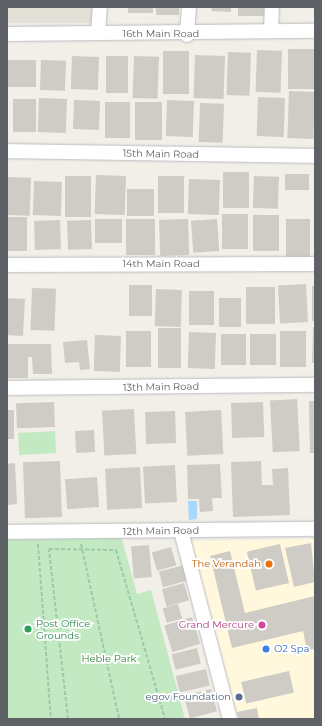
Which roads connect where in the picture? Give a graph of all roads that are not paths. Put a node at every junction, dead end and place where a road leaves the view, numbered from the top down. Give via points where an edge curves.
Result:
1 (100, 7) edge
2 (188, 7) edge
3 (272, 7) edge
4 (271, 30) junction
5 (315, 31) edge
6 (98, 33) junction
7 (7, 34) edge
8 (187, 35) junction
9 (7, 151) edge
10 (315, 156) edge
11 (315, 264) edge
12 (7, 265) edge
13 (315, 385) edge
14 (7, 388) edge
15 (315, 529) edge
16 (181, 531) junction
17 (7, 532) edge
18 (226, 718) edge

1 - 6 street
2 - 8 street
3 - 4 street
4 - 5 street, 16th Main Road
4 - 8 street, 16th Main Road
6 - 7 street, 16th Main Road
6 - 8 street, 16th Main Road
9 - 10 street, 15th Main Road
11 - 12 street, 14th Main Road
13 - 14 street, 13th Main Road
15 - 16 street, 12th Main Road
16 - 17 street, 12th Main Road
16 - 18 street

